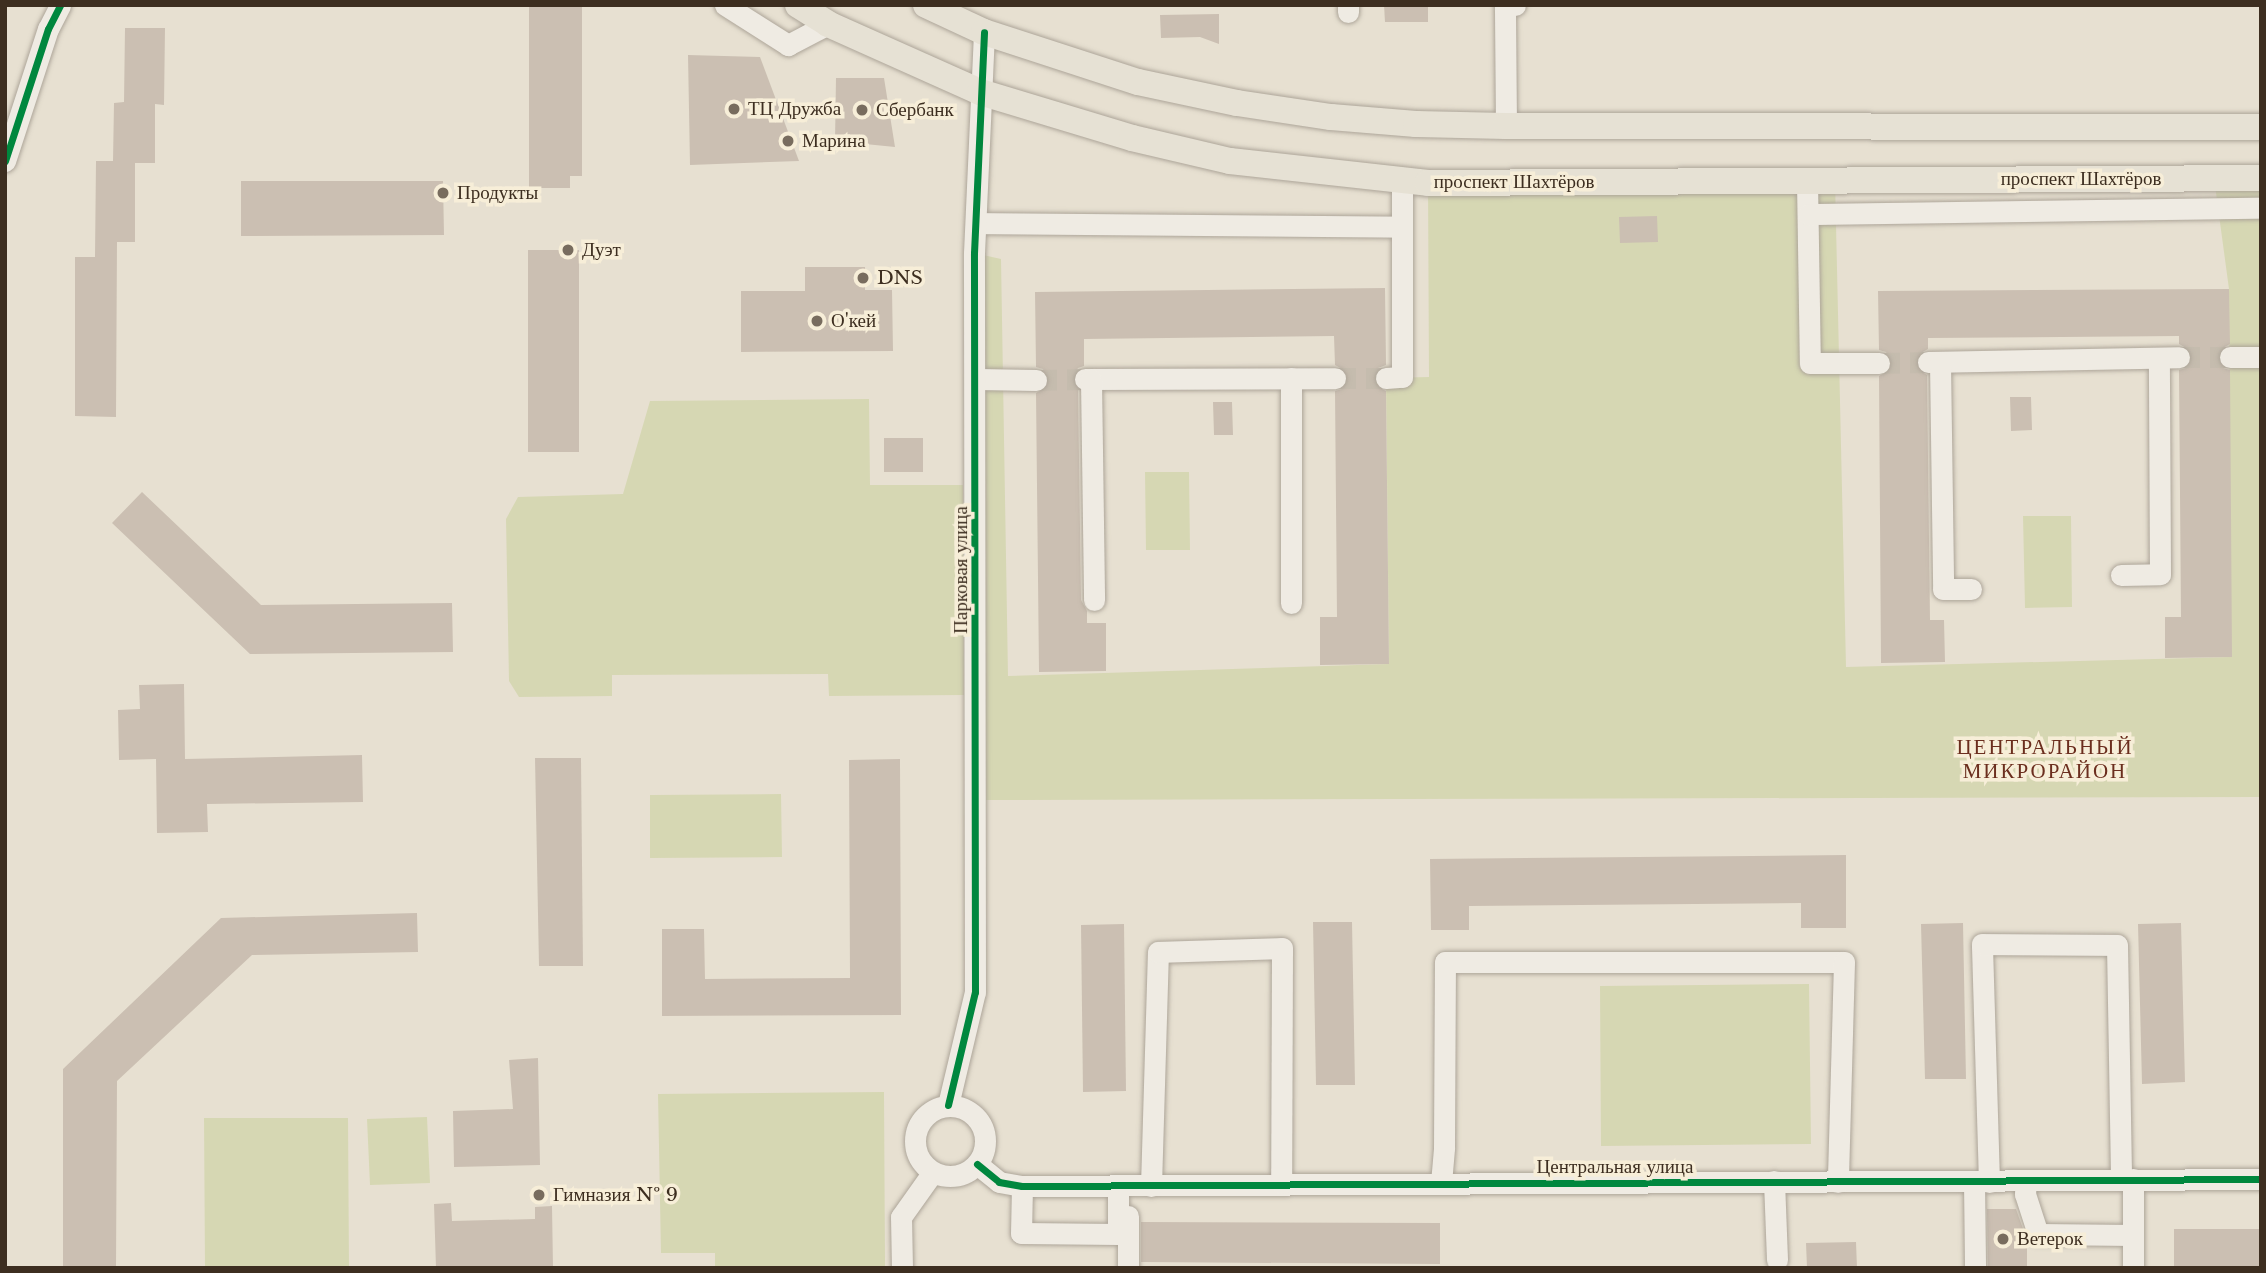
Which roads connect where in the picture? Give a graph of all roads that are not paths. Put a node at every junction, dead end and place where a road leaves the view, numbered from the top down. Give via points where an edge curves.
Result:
1 (60, 5) edge
2 (725, 5) edge
3 (798, 5) edge
4 (926, 5) edge
5 (1515, 5) edge
6 (828, 24) junction
7 (984, 32) junction
8 (980, 92) junction
9 (1506, 126) junction
10 (2261, 127) edge
11 (5, 162) edge
12 (2261, 178) edge
13 (1402, 180) junction
14 (1807, 181) junction
15 (2261, 208) edge
16 (1808, 214) junction
17 (976, 223) junction
18 (1401, 227) junction
19 (2230, 357) tunnel mouth
20 (2261, 357) edge
21 (1879, 363) tunnel mouth
22 (1291, 378) junction
23 (1335, 378) tunnel mouth
24 (1386, 378) dead end
25 (977, 379) junction
26 (1036, 380) tunnel mouth
27 (2122, 575) dead end
28 (1971, 589) dead end
29 (1094, 600) dead end
30 (1291, 603) dead end
31 (948, 1105) junction
32 (977, 1164) junction
33 (933, 1172) junction
34 (2261, 1178) edge
35 (2127, 1179) junction
36 (2025, 1180) junction
37 (1774, 1181) junction
38 (1838, 1182) junction
39 (1982, 1182) junction
40 (1281, 1183) junction
41 (1441, 1183) junction
42 (1022, 1186) junction
43 (1123, 1186) junction
44 (1152, 1186) junction
45 (2133, 1235) junction
46 (1777, 1259) dead end
47 (902, 1268) edge
48 (1128, 1268) edge
49 (1975, 1268) edge
50 (2133, 1268) edge

1 - 11 street
2 - 6 street via 788,45
3 - 6 main road, проспект Шахтёров
4 - 7 main road
5 - 9 street via 1505,5
6 - 8 main road, проспект Шахтёров
7 - 8 street, Парковая улица
7 - 9 main road via 1138,82 1237,103 1331,117
8 - 13 main road, проспект Шахтёров via 1132,138 1230,161
8 - 17 street, Парковая улица
9 - 10 main road
12 - 14 main road, проспект Шахтёров
13 - 14 main road, проспект Шахтёров
13 - 18 street
14 - 16 street
15 - 16 street
16 - 21 street via 1810,363
17 - 18 street
17 - 25 street, Парковая улица
18 - 24 street via 1402,377
19 - 20 street
22 - 23 street
22 - 29 street via 1088,379
22 - 30 street
25 - 26 street
25 - 31 street, Парковая улица via 975,992
27 - 28 street via 2160,574 2169,358 1934,362 1943,589
31 - 32 street via 970,1111 983,1126 986,1146
31 - 33 street via 927,1114 915,1138 922,1163
32 - 33 street via 956,1176
32 - 42 street, Центральная улица via 999,1182
33 - 47 street via 901,1217
34 - 35 street, Центральная улица
35 - 36 street, Центральная улица
35 - 39 street via 2117,946 1982,944
35 - 45 street
36 - 39 street, Центральная улица
36 - 45 street via 2038,1234
37 - 38 street, Центральная улица
37 - 41 street, Центральная улица
37 - 46 street
38 - 39 street, Центральная улица
38 - 41 street via 1844,962 1445,962
39 - 49 street
40 - 41 street, Центральная улица
40 - 44 street, Центральная улица
40 - 44 street via 1282,948 1158,952
42 - 43 street, Центральная улица
42 - 43 street via 1021,1233 1118,1234
43 - 44 street, Центральная улица
43 - 48 street
45 - 50 street

